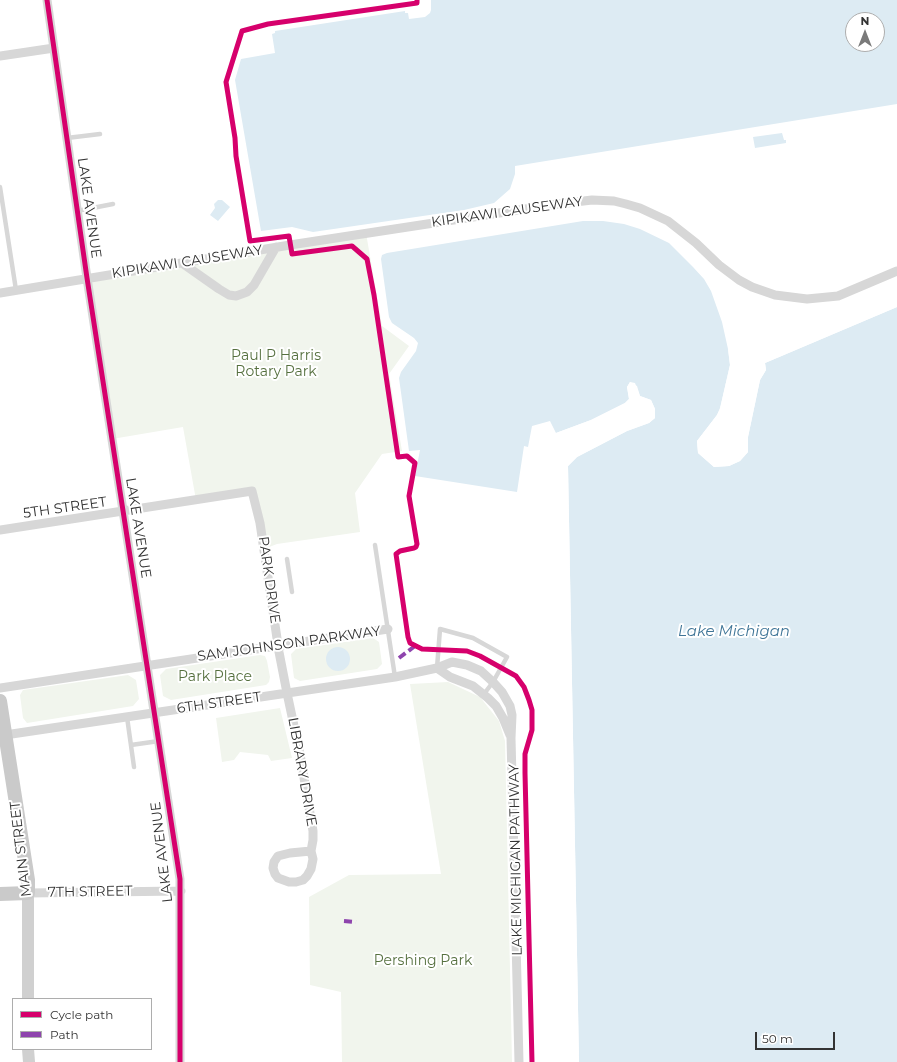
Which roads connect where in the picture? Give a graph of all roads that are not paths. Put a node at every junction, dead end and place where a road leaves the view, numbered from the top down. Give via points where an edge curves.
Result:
1 (46, 0) edge
2 (54, 48) junction
3 (0, 56) edge
4 (100, 134) dead end
5 (67, 138) junction
6 (0, 187) edge
7 (113, 204) dead end
8 (77, 211) junction
9 (276, 247) junction
10 (182, 263) junction
11 (897, 271) edge
12 (87, 278) junction
13 (16, 290) junction
14 (0, 293) edge
15 (252, 491) joint
16 (124, 511) junction
17 (0, 530) edge
18 (375, 545) dead end
19 (287, 559) dead end
20 (292, 592) dead end
21 (388, 629) junction
22 (278, 646) junction
23 (147, 665) junction
24 (437, 668) junction
25 (395, 677) junction
26 (493, 682) junction
27 (0, 688) edge
28 (287, 693) junction
29 (484, 694) junction
30 (0, 701) edge
31 (154, 712) junction
32 (127, 716) junction
33 (3, 736) edge
34 (511, 738) junction
35 (159, 741) junction
36 (131, 745) junction
37 (134, 768) dead end
38 (311, 851) junction
39 (180, 891) junction
40 (28, 893) junction
41 (0, 894) edge
42 (28, 998) edge
43 (28, 1050) edge
44 (29, 1062) edge
45 (180, 1062) edge
46 (519, 1062) edge

1 - 2 street, LAKE AVENUE
2 - 3 street
2 - 5 street, LAKE AVENUE
4 - 5 lane
5 - 8 street, LAKE AVENUE
6 - 13 lane
7 - 8 lane
8 - 12 street, LAKE AVENUE
9 - 10 street, KIPIKAWI CAUSEWAY
9 - 10 street via 254,285 247,292 236,296 219,289
9 - 11 street, KIPIKAWI CAUSEWAY via 558,204 604,200 640,208 668,221 739,280 775,295 807,299 838,296
10 - 12 street, KIPIKAWI CAUSEWAY
12 - 13 street, KIPIKAWI CAUSEWAY
12 - 16 street, LAKE AVENUE
13 - 14 street, KIPIKAWI CAUSEWAY
15 - 16 street, 5TH STREET
15 - 22 street, PARK DRIVE via 260,523
16 - 17 street, 5TH STREET
16 - 23 street, LAKE AVENUE
18 - 21 lane
19 - 20 lane
21 - 22 street, SAM JOHNSON PARKWAY
21 - 25 lane
22 - 23 street, SAM JOHNSON PARKWAY
22 - 28 street, PARK DRIVE
23 - 27 street, SAM JOHNSON PARKWAY
23 - 31 street, LAKE AVENUE
24 - 25 street, 6TH STREET
24 - 26 street, 6TH STREET via 452,662 467,665 481,671
24 - 26 lane via 440,630 473,638 507,657
24 - 29 street
25 - 28 street, 6TH STREET
26 - 29 lane
26 - 34 street, 6TH STREET via 510,706
28 - 31 street, 6TH STREET
28 - 38 street, LIBRARY DRIVE via 313,831
29 - 34 street via 496,706
30 - 33 main road, MAIN STREET
31 - 32 street, 6TH STREET
31 - 35 street, LAKE AVENUE
32 - 33 street, 6TH STREET
32 - 36 lane
33 - 40 main road, MAIN STREET via 28,880
34 - 46 street, 6TH STREET
35 - 36 lane
35 - 39 street, LAKE AVENUE
36 - 37 lane
38 - 38 street, LIBRARY DRIVE via 278,856 274,862 275,874 283,881 303,880 311,869
39 - 40 street, 7TH STREET
39 - 45 street, LAKE AVENUE
40 - 41 main road, 7TH STREET
40 - 42 main road, MAIN STREET
43 - 44 main road

